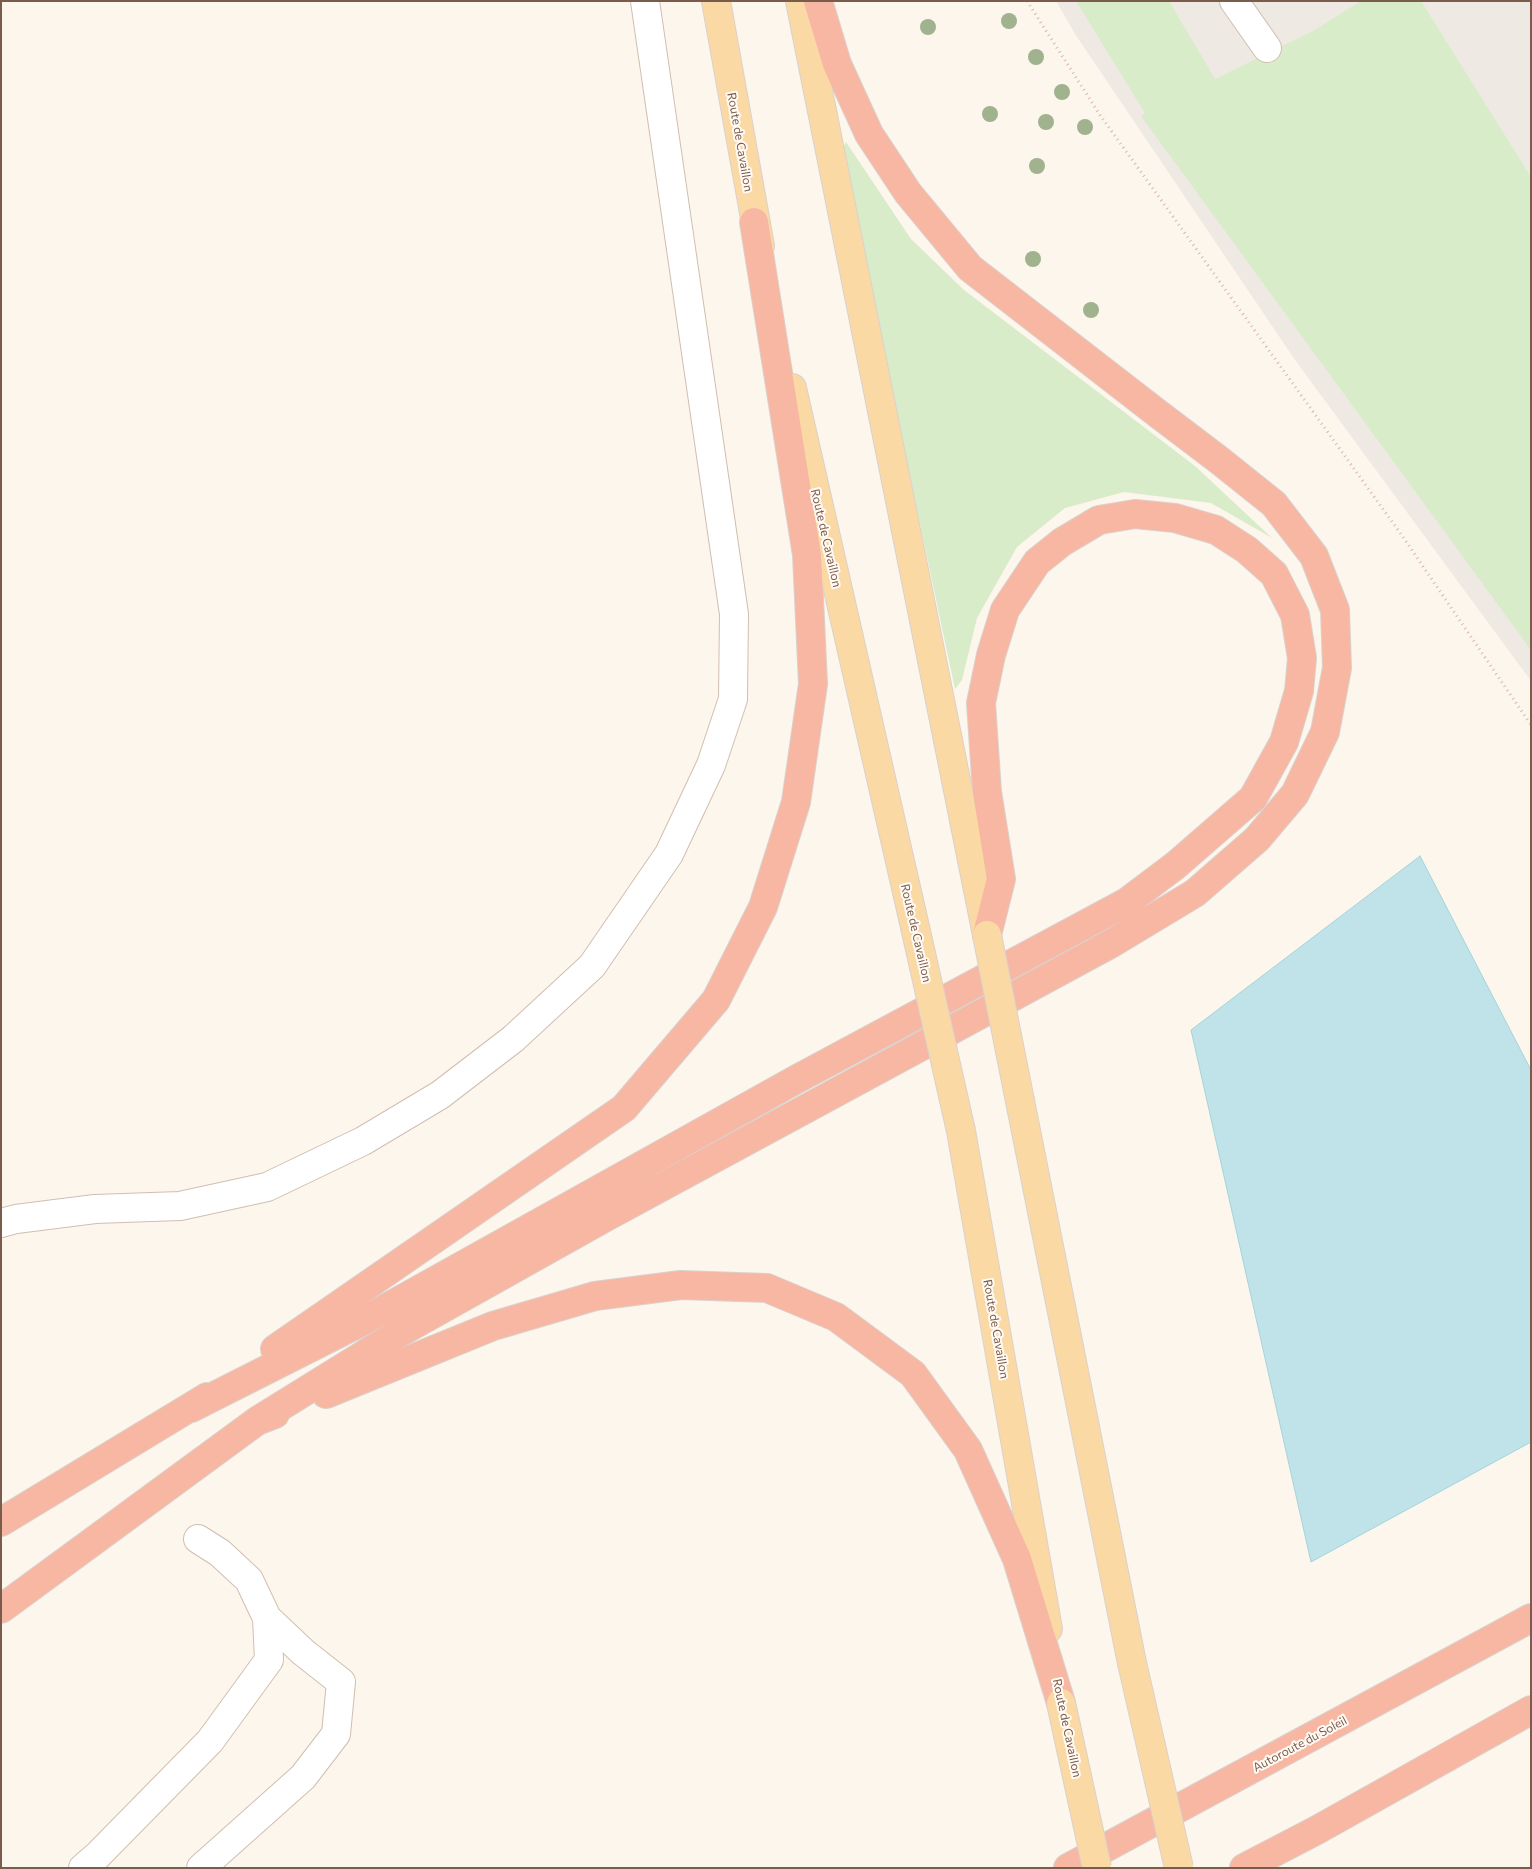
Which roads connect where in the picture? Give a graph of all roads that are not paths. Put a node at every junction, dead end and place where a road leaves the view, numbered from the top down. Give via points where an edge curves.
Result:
1 (645, 1) edge
2 (716, 1) edge
3 (800, 1) edge
4 (818, 1) edge
5 (1234, 1) edge
6 (1267, 48) dead end
7 (754, 222) junction
8 (990, 886) junction
9 (987, 935) joint
10 (1, 1222) edge
11 (192, 1408) junction
12 (257, 1421) junction
13 (1, 1522) edge
14 (198, 1539) dead end
15 (1, 1609) edge
16 (267, 1618) junction
17 (1531, 1618) edge
18 (1061, 1703) junction
19 (1531, 1710) edge
20 (84, 1868) edge
21 (201, 1868) edge
22 (1068, 1868) edge
23 (1097, 1868) edge
24 (1179, 1868) edge
25 (1244, 1868) edge

1 - 10 street via 734,614 733,699 711,765 669,854 592,966 513,1038 440,1095 363,1141 267,1187 180,1206 94,1209
2 - 7 main road, Route de Cavaillon
3 - 8 main road
4 - 12 highway via 838,64 869,134 908,193 970,268 1274,504 1314,556 1335,610 1337,668 1325,732 1295,794 1257,839 1195,893 1112,942 408,1328
5 - 6 street
7 - 11 highway via 807,555 813,684 796,802 763,907 716,1000 624,1108
7 - 18 main road, Route de Cavaillon, bridge via 961,1131
8 - 9 highway
8 - 11 highway via 981,703 1005,610 1037,562 1062,542 1099,520 1135,514 1175,518 1216,530 1248,550 1274,574 1295,615 1302,658 1299,691 1284,742 1253,798 1176,865 1127,902 797,1079 361,1322
9 - 24 main road, bridge via 1132,1663
11 - 13 highway
12 - 15 highway
12 - 18 highway via 493,1326 595,1296 681,1285 768,1288 836,1317 913,1374 968,1450 1016,1560
14 - 16 street via 220,1553 249,1580
16 - 20 street via 270,1660 210,1741
16 - 21 street via 341,1682 336,1734 304,1777
17 - 22 highway, Autoroute du Soleil
18 - 23 main road, Route de Cavaillon, bridge
19 - 25 highway

